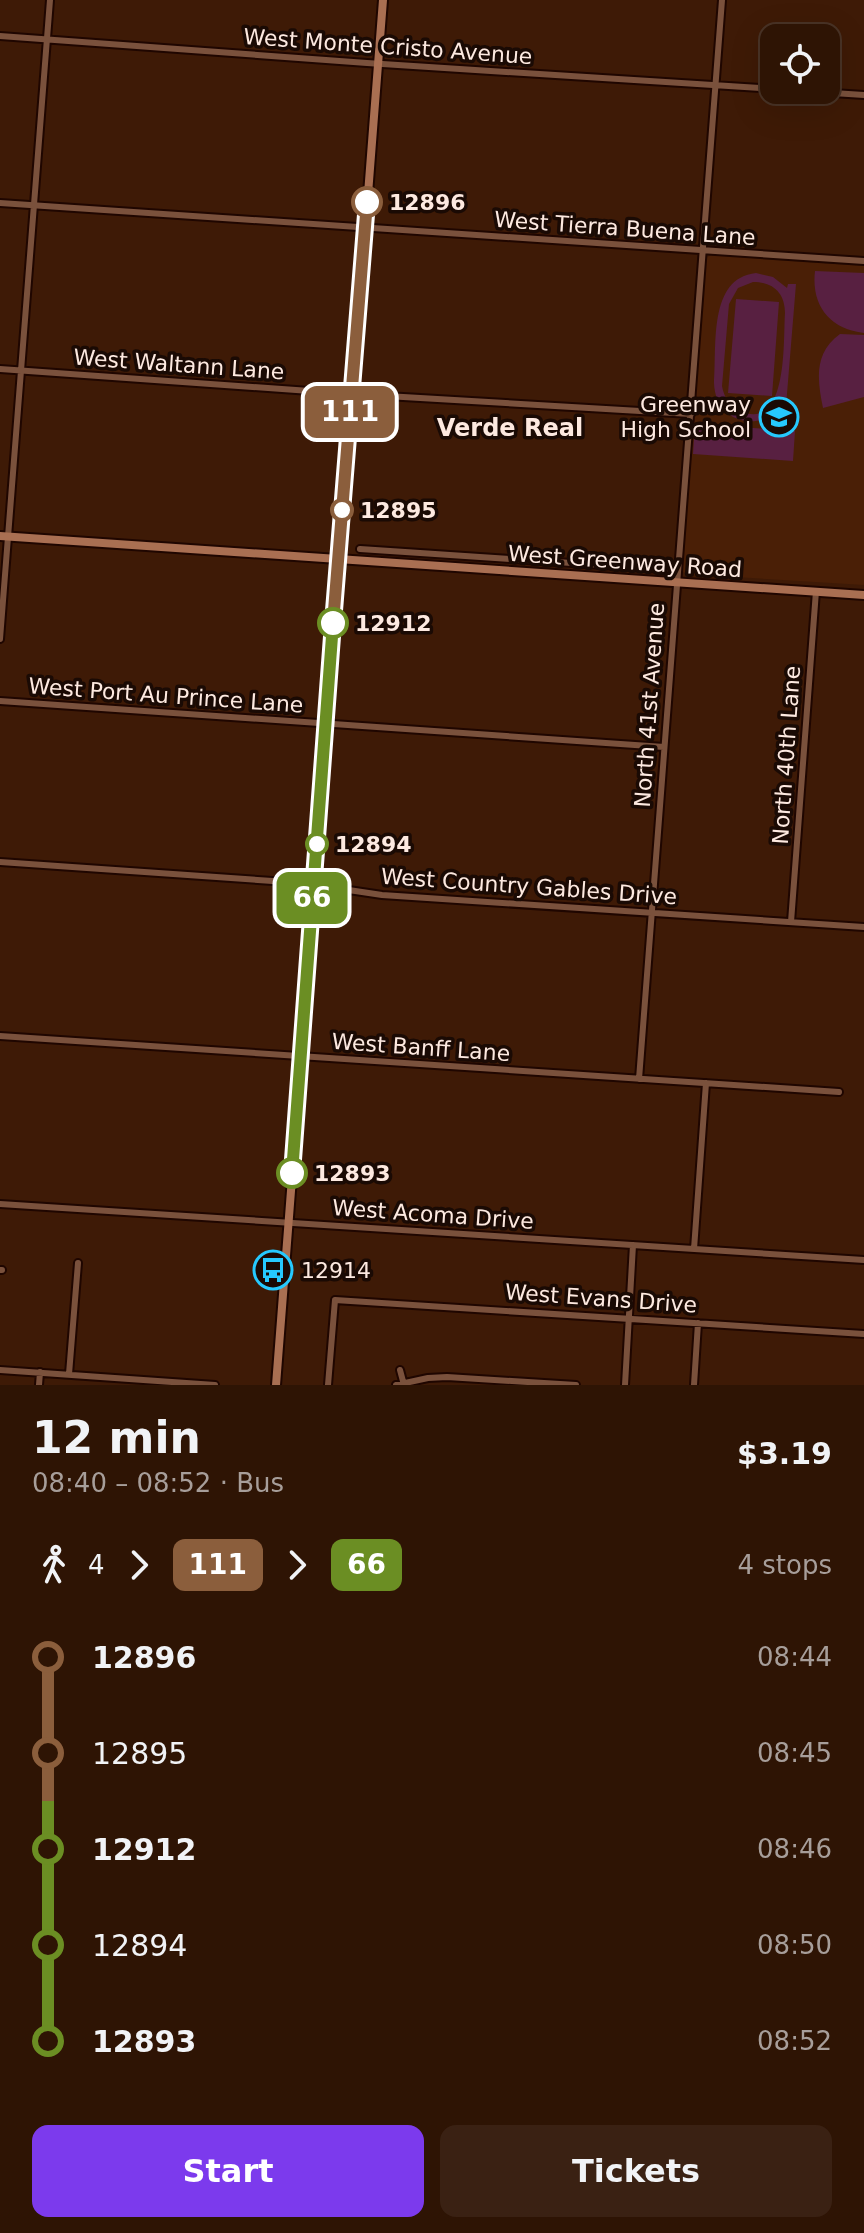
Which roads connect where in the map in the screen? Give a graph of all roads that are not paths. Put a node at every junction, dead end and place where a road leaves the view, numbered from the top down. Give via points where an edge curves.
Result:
1 (50, 0) edge
2 (383, 0) edge
3 (722, 0) edge
4 (0, 36) edge
5 (47, 40) junction
6 (378, 64) junction
7 (716, 86) junction
8 (760, 88) edge
9 (840, 93) edge
10 (864, 95) edge
11 (0, 203) edge
12 (34, 205) junction
13 (365, 229) junction
14 (703, 250) junction
15 (864, 261) edge
16 (0, 369) edge
17 (20, 370) junction
18 (352, 394) junction
19 (691, 414) junction
20 (4, 536) edge
21 (360, 549) dead end
22 (384, 550) junction
23 (338, 560) junction
24 (383, 563) junction
25 (677, 570) junction
26 (677, 583) junction
27 (816, 591) junction
28 (864, 595) edge
29 (0, 639) edge
30 (0, 701) edge
31 (326, 724) junction
32 (664, 747) junction
33 (0, 862) edge
34 (313, 885) junction
35 (651, 913) junction
36 (791, 922) junction
37 (864, 927) edge
38 (0, 1036) edge
39 (301, 1057) junction
40 (639, 1079) junction
41 (706, 1083) junction
42 (839, 1092) dead end
43 (0, 1204) edge
44 (288, 1224) junction
45 (633, 1245) junction
46 (694, 1249) junction
47 (864, 1260) edge
48 (78, 1263) dead end
49 (629, 1318) junction
50 (698, 1323) junction
51 (864, 1334) edge
52 (0, 1370) edge
53 (400, 1370) dead end
54 (40, 1372) junction
55 (69, 1374) junction
56 (401, 1384) edge
57 (39, 1385) edge
58 (215, 1385) edge
59 (276, 1385) edge
60 (328, 1385) edge
61 (576, 1385) edge
62 (625, 1385) edge
63 (694, 1385) edge

1 - 5 street
2 - 6 main road
3 - 7 street, North 41st Avenue
4 - 5 street, West Monte Cristo Avenue
5 - 6 street, West Monte Cristo Avenue
5 - 12 street
6 - 7 street, West Monte Cristo Avenue
6 - 13 main road
7 - 8 street, West Monte Cristo Avenue
7 - 14 street, North 41st Avenue
9 - 10 street
11 - 12 street, West Tierra Buena Lane
12 - 13 street, West Tierra Buena Lane
12 - 17 street
13 - 14 street, West Tierra Buena Lane
13 - 18 main road
14 - 15 street, West Tierra Buena Lane
14 - 19 street, North 41st Avenue
16 - 17 street, West Waltann Lane
17 - 18 street, West Waltann Lane
17 - 20 street
18 - 19 street, West Waltann Lane
18 - 23 main road
19 - 25 street, North 41st Avenue
20 - 23 main road, West Greenway Road
20 - 29 street
21 - 22 street, West Greenway Road
22 - 24 street
22 - 25 street, West Greenway Road
23 - 24 main road, West Greenway Road
23 - 31 main road
24 - 26 main road, West Greenway Road
25 - 26 street, North 41st Avenue
26 - 27 main road, West Greenway Road
26 - 32 street, North 41st Avenue
27 - 28 main road, West Greenway Road
27 - 36 street, North 40th Lane
30 - 31 street, West Port Au Prince Lane
31 - 32 street, West Port Au Prince Lane
31 - 34 main road
32 - 35 street, North 41st Avenue
33 - 34 street, West Country Gables Drive
34 - 35 street, West Country Gables Drive via 382,895
34 - 39 main road
35 - 36 street, West Country Gables Drive
35 - 40 street, North 41st Avenue
36 - 37 street, West Country Gables Drive
38 - 39 street, West Banff Lane
39 - 40 street, West Banff Lane
39 - 44 main road
40 - 41 street, West Banff Lane
41 - 42 street, West Banff Lane
41 - 46 street
43 - 44 street, West Acoma Drive
44 - 45 street, West Acoma Drive
44 - 59 main road
45 - 46 street, West Acoma Drive
45 - 49 street
46 - 47 street, West Acoma Drive
48 - 55 street
49 - 50 street, West Evans Drive
49 - 60 street, West Evans Drive via 335,1300
49 - 62 street
50 - 51 street, West Evans Drive
50 - 63 street
52 - 54 street
53 - 56 street
54 - 55 street
54 - 57 street
55 - 58 street
56 - 61 street via 447,1377

